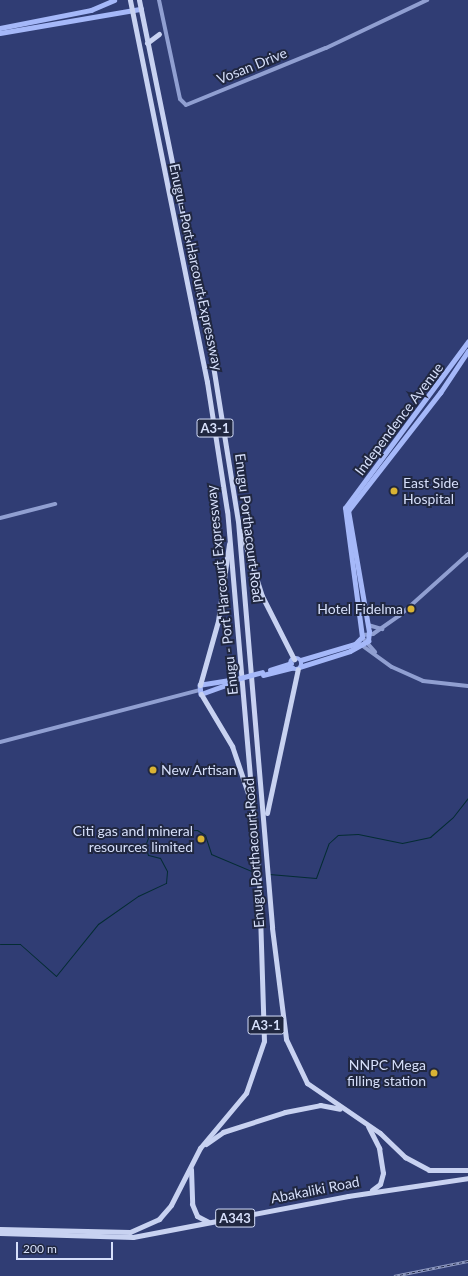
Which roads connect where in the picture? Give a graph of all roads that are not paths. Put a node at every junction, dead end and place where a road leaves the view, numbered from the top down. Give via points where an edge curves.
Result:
1 (114, 0) edge
2 (130, 0) edge
3 (139, 0) edge
4 (159, 0) edge
5 (427, 0) edge
6 (141, 9) junction
7 (132, 10) junction
8 (0, 28) edge
9 (0, 33) edge
10 (159, 34) dead end
11 (147, 44) junction
12 (468, 342) edge
13 (468, 351) edge
14 (400, 441) junction
15 (55, 504) dead end
16 (347, 507) junction
17 (0, 518) edge
18 (238, 521) junction
19 (230, 533) junction
20 (468, 554) edge
21 (368, 624) junction
22 (382, 629) junction
23 (363, 636) junction
24 (368, 639) junction
25 (361, 644) junction
26 (375, 653) junction
27 (295, 665) junction
28 (234, 681) junction
29 (468, 686) edge
30 (200, 690) junction
31 (0, 742) edge
32 (254, 808) junction
33 (266, 826) junction
34 (348, 1112) junction
35 (368, 1126) junction
36 (200, 1148) junction
37 (192, 1164) junction
38 (468, 1170) edge
39 (468, 1178) edge
40 (364, 1193) junction
41 (210, 1222) junction
42 (0, 1228) edge
43 (0, 1233) edge

1 - 8 main road via 91,10
2 - 7 highway, Enugu - Port Harcourt Expressway / A3-1
3 - 6 highway, Enugu Porthacourt Road / A3-1
4 - 5 street, Vosan Drive via 180,99 186,105 326,48
6 - 7 main road
6 - 11 highway, Enugu Porthacourt Road / A3-1
7 - 9 main road
7 - 19 highway, Enugu - Port Harcourt Expressway / A3-1 via 207,382
10 - 11 highway
11 - 18 highway, Enugu Porthacourt Road / A3-1 via 211,353
12 - 14 main road, Independence Avenue
13 - 14 main road, Independence Avenue
14 - 16 main road, Independence Avenue
15 - 17 street
16 - 21 main road
16 - 23 main road
18 - 27 highway via 262,596
18 - 33 highway, Enugu Porthacourt Road / A3-1
19 - 30 highway via 218,621
19 - 32 highway, Enugu - Port Harcourt Expressway / A3-1
20 - 22 street
21 - 22 street
21 - 24 main road
22 - 24 street
23 - 24 street
23 - 25 main road
24 - 25 main road
24 - 26 street
25 - 26 street
25 - 27 main road
25 - 27 main road via 301,660
26 - 29 street via 392,667 423,681
27 - 28 main road, bridge
27 - 33 highway via 272,780
28 - 30 main road
28 - 30 main road
30 - 31 street
30 - 32 highway via 232,746
32 - 36 highway, Enugu - Port Harcourt Expressway / A3-1 via 264,1041 246,1093
33 - 34 highway, Enugu Porthacourt Road / A3-1 via 269,881 286,1039 307,1083
34 - 35 highway, Enugu Porthacourt Road / A343
34 - 36 highway, A343 via 326,1105 305,1107 237,1127
35 - 38 highway, A343 via 405,1157 429,1170
35 - 40 highway, A343 via 379,1148 383,1173 378,1187
36 - 37 highway, Enugu - Port Harcourt Expressway / A343
37 - 41 highway, A343 via 192,1204 197,1216
37 - 42 highway, A343 via 165,1213 135,1231
39 - 40 highway, Abakaliki Road / A343
40 - 41 highway, Abakaliki Road / A343
41 - 43 highway, Abakaliki Road / A343 via 133,1237

